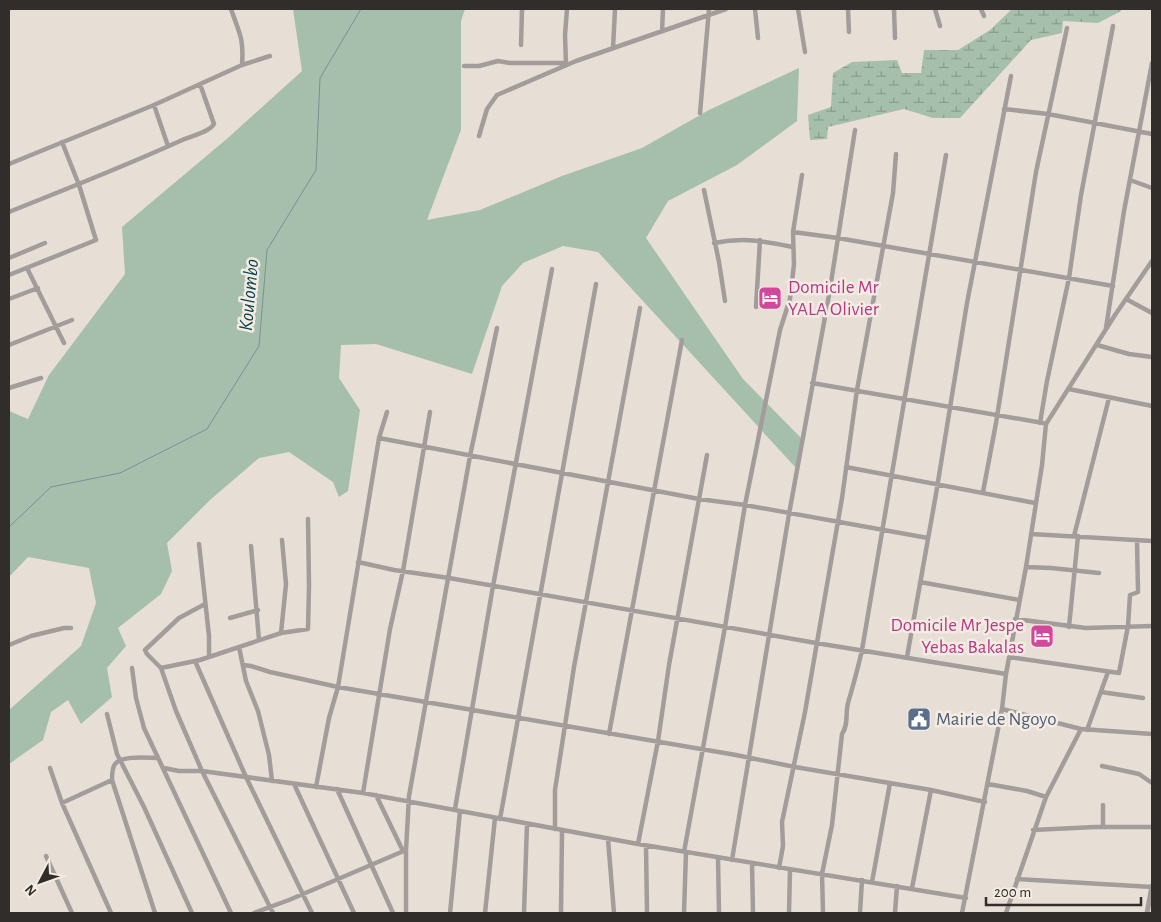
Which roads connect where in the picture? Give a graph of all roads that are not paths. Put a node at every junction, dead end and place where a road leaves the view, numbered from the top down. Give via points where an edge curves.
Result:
1 (231, 9) edge
2 (522, 9) edge
3 (567, 9) edge
4 (616, 9) edge
5 (662, 9) edge
6 (709, 9) edge
7 (726, 9) edge
8 (755, 9) edge
9 (798, 9) edge
10 (848, 9) edge
11 (894, 9) edge
12 (935, 9) edge
13 (981, 9) edge
14 (709, 15) junction
15 (984, 16) dead end
16 (940, 26) dead end
17 (1113, 26) dead end
18 (1067, 28) dead end
19 (662, 31) junction
20 (849, 32) dead end
21 (758, 38) dead end
22 (895, 38) dead end
23 (521, 46) dead end
24 (612, 48) junction
25 (804, 52) dead end
26 (270, 56) dead end
27 (566, 64) junction
28 (1152, 64) edge
29 (242, 65) junction
30 (464, 66) dead end
31 (1011, 76) dead end
32 (200, 84) junction
33 (154, 105) junction
34 (1004, 109) junction
35 (700, 113) dead end
36 (1048, 114) junction
37 (1094, 124) junction
38 (855, 130) dead end
39 (1140, 132) junction
40 (1152, 134) edge
41 (479, 136) dead end
42 (62, 142) junction
43 (168, 146) junction
44 (896, 154) dead end
45 (946, 155) dead end
46 (9, 164) edge
47 (802, 174) dead end
48 (1130, 180) junction
49 (79, 185) junction
50 (1152, 188) edge
51 (704, 190) dead end
52 (9, 212) edge
53 (793, 232) junction
54 (838, 238) junction
55 (760, 240) junction
56 (45, 243) dead end
57 (714, 244) junction
58 (883, 246) junction
59 (793, 247) junction
60 (929, 254) junction
61 (9, 258) edge
62 (1152, 261) edge
63 (975, 262) junction
64 (28, 268) junction
65 (552, 269) dead end
66 (1020, 270) junction
67 (9, 275) edge
68 (1069, 278) junction
69 (596, 284) dead end
70 (1113, 286) junction
71 (38, 288) junction
72 (9, 299) edge
73 (1126, 299) junction
74 (725, 302) dead end
75 (756, 306) dead end
76 (640, 308) dead end
77 (1152, 313) edge
78 (72, 320) dead end
79 (56, 326) junction
80 (497, 328) dead end
81 (1106, 330) junction
82 (682, 340) dead end
83 (64, 343) dead end
84 (9, 345) edge
85 (1097, 345) junction
86 (1152, 357) edge
87 (41, 378) dead end
88 (812, 383) junction
89 (9, 388) edge
90 (1069, 389) junction
91 (856, 390) junction
92 (1109, 398) junction
93 (905, 399) junction
94 (1152, 406) edge
95 (950, 407) junction
96 (387, 412) dead end
97 (430, 412) dead end
98 (998, 415) junction
99 (1040, 423) junction
100 (1046, 424) junction
101 (378, 438) junction
102 (424, 448) junction
103 (707, 455) dead end
104 (470, 456) junction
105 (516, 464) junction
106 (846, 467) junction
107 (563, 474) junction
108 (892, 477) junction
109 (607, 482) junction
110 (938, 484) junction
111 (654, 491) junction
112 (983, 492) junction
113 (700, 499) junction
114 (1036, 502) junction
115 (745, 505) junction
116 (790, 514) junction
117 (308, 519) dead end
118 (837, 522) junction
119 (881, 530) junction
120 (1031, 534) junction
121 (1076, 536) junction
122 (928, 538) junction
123 (282, 540) dead end
124 (1137, 540) junction
125 (1152, 541) edge
126 (199, 544) dead end
127 (251, 546) dead end
128 (358, 562) junction
129 (1026, 567) junction
130 (1075, 570) junction
131 (403, 572) junction
132 (1099, 573) dead end
133 (449, 578) junction
134 (920, 582) junction
135 (493, 586) junction
136 (541, 595) junction
137 (1019, 600) junction
138 (585, 602) junction
139 (205, 604) junction
140 (258, 610) junction
141 (632, 610) junction
142 (230, 618) dead end
143 (678, 618) junction
144 (1015, 619) junction
145 (1128, 626) junction
146 (1152, 626) edge
147 (725, 627) junction
148 (1069, 627) junction
149 (71, 628) dead end
150 (280, 633) junction
151 (769, 635) junction
152 (259, 640) junction
153 (816, 643) junction
154 (9, 645) edge
155 (239, 648) junction
156 (862, 650) junction
157 (208, 656) junction
158 (907, 657) junction
159 (1009, 657) junction
160 (195, 661) junction
161 (243, 665) junction
162 (132, 668) dead end
163 (161, 668) junction
164 (1108, 672) junction
165 (1006, 674) junction
166 (338, 687) junction
167 (1101, 692) junction
168 (379, 694) junction
169 (1143, 698) dead end
170 (426, 702) junction
171 (1002, 709) junction
172 (473, 710) junction
173 (107, 714) dead end
174 (518, 718) junction
175 (566, 726) junction
176 (1084, 729) junction
177 (609, 734) junction
178 (1152, 734) edge
179 (658, 741) junction
180 (702, 749) junction
181 (749, 757) junction
182 (158, 758) junction
183 (121, 760) junction
184 (1102, 766) dead end
185 (794, 767) junction
186 (50, 768) dead end
187 (164, 768) junction
188 (202, 771) junction
189 (839, 774) junction
190 (246, 777) junction
191 (112, 780) junction
192 (272, 781) junction
193 (890, 783) junction
194 (1152, 783) edge
195 (294, 784) junction
196 (988, 784) junction
197 (316, 787) junction
198 (337, 789) junction
199 (931, 790) junction
200 (363, 793) junction
201 (376, 795) junction
202 (1046, 797) junction
203 (409, 800) junction
204 (985, 802) junction
205 (62, 803) junction
206 (1103, 805) dead end
207 (457, 810) junction
208 (498, 818) junction
209 (527, 824) junction
210 (1103, 827) junction
211 (1152, 827) edge
212 (555, 829) junction
213 (1033, 830) junction
214 (562, 831) junction
215 (608, 839) junction
216 (638, 844) junction
217 (646, 846) junction
218 (404, 850) junction
219 (685, 852) junction
220 (46, 856) dead end
221 (718, 857) junction
222 (732, 860) junction
223 (752, 864) junction
224 (370, 865) junction
225 (779, 868) junction
226 (790, 870) junction
227 (822, 874) junction
228 (339, 879) junction
229 (1017, 879) junction
230 (862, 880) junction
231 (872, 882) junction
232 (897, 886) junction
233 (1152, 887) edge
234 (912, 888) junction
235 (303, 894) junction
236 (966, 898) junction
237 (270, 907) junction
238 (1149, 910) edge
239 (72, 913) edge
240 (111, 913) edge
241 (155, 913) edge
242 (192, 913) edge
243 (232, 913) edge
244 (254, 913) edge
245 (273, 913) edge
246 (312, 913) edge
247 (354, 913) edge
248 (393, 913) edge
249 (406, 913) edge
250 (450, 913) edge
251 (485, 913) edge
252 (524, 913) edge
253 (561, 913) edge
254 (614, 913) edge
255 (647, 913) edge
256 (684, 913) edge
257 (719, 913) edge
258 (753, 913) edge
259 (789, 913) edge
260 (823, 913) edge
261 (860, 913) edge
262 (895, 913) edge
263 (962, 913) edge
264 (1006, 913) edge

1 - 29 street via 242,35
2 - 23 street
3 - 27 street
4 - 24 street
5 - 19 street
6 - 14 street
7 - 14 street
8 - 21 street
9 - 25 street
10 - 20 street
11 - 22 street
12 - 16 street
13 - 15 street
14 - 19 street
14 - 35 street
17 - 37 street
18 - 36 street
19 - 24 street
24 - 27 street
26 - 29 street
27 - 30 street via 498,61
27 - 41 street via 497,95 487,108
28 - 39 street
29 - 32 street
31 - 34 street
32 - 33 street
32 - 43 street via 213,126
33 - 42 street
33 - 43 street
34 - 36 street
34 - 63 street
36 - 37 street
36 - 66 street
37 - 39 street
37 - 68 street
38 - 54 street
39 - 40 street
39 - 48 street
42 - 46 street
42 - 49 street
43 - 49 street
44 - 58 street
45 - 60 street
47 - 53 street
48 - 50 street
48 - 70 street
49 - 52 street
49 - 64 street via 96,240
51 - 57 street
53 - 54 street
53 - 59 street
54 - 58 street
54 - 88 street
55 - 57 street via 730,240
55 - 59 street
55 - 75 street
56 - 61 street
57 - 74 street
58 - 60 street
58 - 91 street
59 - 115 street via 790,299 778,340
60 - 63 street
60 - 93 street
62 - 73 street
63 - 66 street
63 - 95 street
64 - 67 street
64 - 71 street
65 - 105 street
66 - 68 street
66 - 98 street
68 - 70 street
68 - 99 street
69 - 107 street
70 - 81 street
71 - 72 street
71 - 79 street
73 - 77 street
73 - 81 street
76 - 109 street
78 - 79 street
79 - 83 street
79 - 84 street
80 - 104 street
81 - 85 street
82 - 111 street
85 - 86 street
85 - 90 street
87 - 89 street
88 - 91 street
88 - 116 street
90 - 92 street
90 - 100 street
91 - 93 street
91 - 106 street
92 - 94 street
92 - 121 street
93 - 95 street
93 - 108 street
95 - 98 street
95 - 110 street
96 - 101 street
97 - 102 street
98 - 99 street
98 - 112 street
99 - 100 street
100 - 114 street
101 - 102 street
101 - 128 street
102 - 104 street
102 - 131 street
103 - 113 street
104 - 105 street
104 - 133 street
105 - 107 street
105 - 135 street
106 - 108 street
106 - 118 street
107 - 109 street
107 - 136 street
108 - 110 street
108 - 119 street
109 - 111 street
109 - 138 street
110 - 112 street
110 - 122 street
111 - 113 street
111 - 141 street
112 - 114 street
113 - 115 street
113 - 143 street
114 - 120 street
115 - 116 street
115 - 147 street
116 - 118 street
116 - 151 street
117 - 150 street via 309,626 306,630
118 - 119 street
118 - 153 street
119 - 122 street
119 - 156 street
120 - 121 street
120 - 129 street
121 - 124 street
121 - 130 street
122 - 134 street
123 - 150 street via 286,584
124 - 125 street
124 - 145 street via 1138,592 1130,595
126 - 139 street
127 - 140 street
128 - 131 street
128 - 166 street
129 - 130 street
129 - 137 street
130 - 132 street
130 - 148 street
131 - 133 street
131 - 168 street
133 - 135 street
133 - 170 street
134 - 137 street
134 - 158 street
135 - 136 street
135 - 172 street
136 - 138 street
136 - 174 street
137 - 144 street
138 - 141 street
138 - 175 street
139 - 157 street
139 - 163 street via 179,618 145,650
140 - 142 street
140 - 152 street
141 - 143 street
141 - 177 street
143 - 147 street
143 - 179 street
144 - 148 street
144 - 159 street
145 - 146 street
145 - 148 street
145 - 164 street via 1120,671 1117,674
147 - 151 street
147 - 180 street
149 - 154 street via 31,636
150 - 152 street
151 - 153 street
151 - 181 street
152 - 155 street
153 - 156 street
153 - 185 street
155 - 157 street
155 - 161 street
156 - 158 street
156 - 189 street via 848,704 847,725 842,734
157 - 160 street
158 - 165 street
159 - 164 street
159 - 165 street
160 - 163 street
160 - 190 street
161 - 166 street
161 - 192 street via 269,755
162 - 182 street via 144,728
163 - 188 street
164 - 167 street
165 - 171 street
166 - 168 street
166 - 197 street
167 - 169 street
167 - 176 street
168 - 170 street
168 - 200 street
170 - 172 street
170 - 203 street
171 - 176 street
171 - 196 street
172 - 174 street
172 - 207 street
173 - 183 street via 113,744
174 - 175 street
174 - 208 street
175 - 177 street
175 - 212 street via 555,790
176 - 178 street
176 - 202 street
177 - 179 street
179 - 180 street
179 - 216 street
180 - 181 street
180 - 219 street
181 - 185 street
181 - 222 street
182 - 183 street
182 - 187 street
183 - 191 street via 114,765
183 - 242 street
184 - 194 street via 1139,774
185 - 189 street
185 - 225 street via 782,822 783,846
186 - 205 street
187 - 188 street via 179,772
187 - 243 street
188 - 190 street
188 - 237 street
189 - 193 street
189 - 227 street
190 - 192 street
190 - 235 street
191 - 205 street
191 - 241 street
192 - 195 street
193 - 199 street
193 - 231 street
195 - 197 street
195 - 228 street
196 - 202 street
196 - 204 street
197 - 198 street
198 - 200 street
198 - 224 street
199 - 204 street
199 - 234 street
200 - 201 street
201 - 203 street
201 - 218 street
202 - 213 street
203 - 207 street
203 - 218 street
204 - 236 street
205 - 240 street
206 - 210 street
207 - 208 street
207 - 250 street
208 - 209 street
208 - 251 street
209 - 212 street
209 - 252 street
210 - 211 street
210 - 213 street
212 - 214 street
213 - 229 street
214 - 215 street
214 - 253 street
215 - 216 street
215 - 254 street
216 - 217 street
217 - 219 street
217 - 255 street
218 - 224 street
218 - 249 street
219 - 221 street
219 - 256 street
220 - 239 street
221 - 222 street
221 - 257 street
222 - 223 street
223 - 225 street
223 - 258 street
224 - 228 street
224 - 248 street
225 - 226 street
226 - 227 street
226 - 259 street
227 - 230 street
227 - 260 street
228 - 235 street
228 - 247 street
229 - 233 street
229 - 264 street
230 - 231 street
230 - 261 street
231 - 232 street
232 - 234 street
232 - 262 street
233 - 238 street
234 - 236 street
235 - 237 street
235 - 246 street
236 - 263 street
237 - 244 street
237 - 245 street

